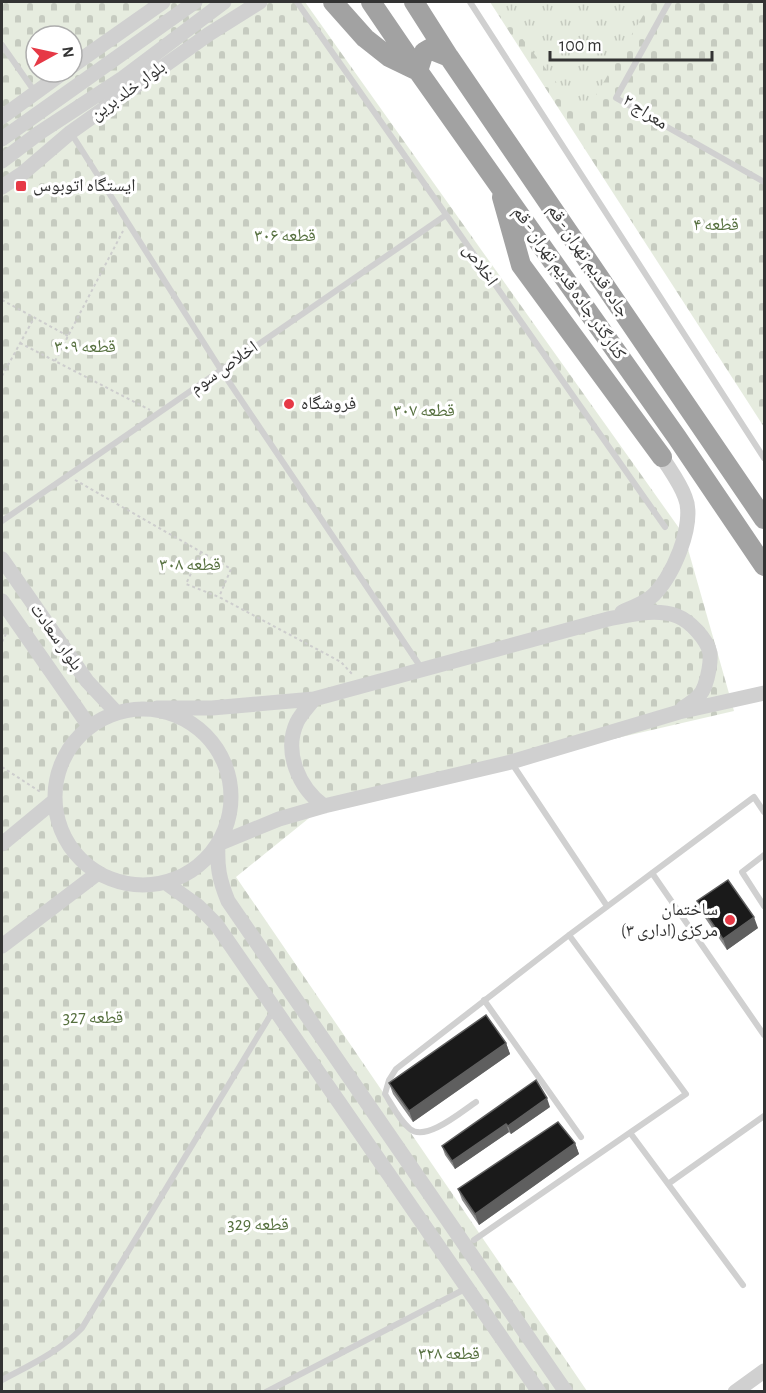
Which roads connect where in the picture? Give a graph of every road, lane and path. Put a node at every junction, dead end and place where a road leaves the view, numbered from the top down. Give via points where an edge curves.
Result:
1 (163, 2) edge
2 (195, 2) edge
3 (224, 2) edge
4 (260, 2) edge
5 (297, 2) edge
6 (333, 2) edge
7 (371, 2) edge
8 (414, 2) edge
9 (428, 2) edge
10 (470, 2) edge
11 (669, 2) edge
12 (431, 25) junction
13 (2, 45) edge
14 (449, 57) junction
15 (84, 58) edge
16 (418, 71) junction
17 (47, 84) edge
18 (36, 92) junction
19 (2, 117) edge
20 (71, 132) junction
21 (2, 139) edge
22 (2, 161) edge
23 (765, 182) edge
24 (498, 183) junction
25 (2, 187) edge
26 (446, 215) junction
27 (128, 221) junction
28 (2, 300) edge
29 (34, 318) junction
30 (68, 336) junction
31 (20, 343) junction
32 (55, 362) junction
33 (220, 370) junction
34 (2, 376) edge
35 (159, 413) junction
36 (662, 457) joint
37 (765, 458) edge
38 (67, 476) junction
39 (765, 519) edge
40 (2, 521) edge
41 (665, 527) dead end
42 (201, 552) junction
43 (2, 559) edge
44 (765, 566) edge
45 (219, 597) junction
46 (2, 601) edge
47 (608, 619) junction
48 (422, 670) junction
49 (363, 686) junction
50 (765, 693) edge
51 (314, 699) junction
52 (158, 708) junction
53 (116, 712) junction
54 (679, 712) junction
55 (89, 726) junction
56 (511, 762) junction
57 (2, 767) edge
58 (54, 801) junction
59 (324, 806) junction
60 (765, 812) edge
61 (2, 844) edge
62 (218, 844) junction
63 (765, 855) edge
64 (98, 873) junction
65 (652, 873) junction
66 (166, 883) junction
67 (607, 906) junction
68 (765, 906) edge
69 (569, 935) junction
70 (2, 945) edge
71 (484, 1000) junction
72 (273, 1010) junction
73 (765, 1035) edge
74 (476, 1102) dead end
75 (765, 1116) edge
76 (631, 1134) junction
77 (581, 1137) dead end
78 (668, 1184) junction
79 (474, 1240) dead end
80 (743, 1285) dead end
81 (467, 1288) junction
82 (765, 1371) edge
83 (2, 1380) edge
84 (738, 1391) edge
85 (266, 1392) edge
86 (539, 1392) edge
87 (566, 1392) edge

1 - 15 street
2 - 21 street
3 - 22 street
4 - 20 street, بلوار خلد برین
5 - 26 lane, اخلاص
6 - 16 highway via 365,38 389,57
7 - 16 highway, کنارگذر جاده قدیم تهران - قم
8 - 12 highway, جاده قدیم تهران - قم
9 - 12 highway
10 - 37 lane
11 - 23 lane, معراج ۲ via 616,98
12 - 14 highway, جاده قدیم تهران - قم
13 - 18 lane
14 - 16 highway via 429,49 424,52
14 - 39 highway, جاده قدیم تهران - قم
16 - 24 highway, کنارگذر جاده قدیم تهران - قم
17 - 18 street
18 - 19 street
20 - 25 street, بلوار خلد برین
20 - 27 lane
24 - 36 highway via 521,265
24 - 44 highway, کنارگذر جاده قدیم تهران - قم
26 - 33 lane, اخلاص سوم
26 - 41 lane, اخلاص
27 - 30 path
27 - 33 lane
28 - 29 path
29 - 30 path
29 - 31 path
30 - 32 path
31 - 32 path
31 - 34 path
32 - 35 path
33 - 35 lane, اخلاص سوم
33 - 48 lane
35 - 38 lane, اخلاص سوم
36 - 47 street via 686,498 688,519 680,553 650,598
38 - 40 lane, اخلاص سوم
38 - 42 path
42 - 45 path via 231,569
42 - 45 path via 186,584
43 - 53 street, بلوار سعادت via 87,681
45 - 49 path via 341,662
46 - 55 street, بلوار سعادت
47 - 48 street
47 - 54 street via 657,613 678,616 703,639 710,654 705,687
48 - 49 street
49 - 51 street
50 - 54 street
51 - 52 street via 212,708
51 - 59 street via 295,726 292,753 303,784
52 - 53 street via 136,707
52 - 62 street via 185,718 208,736 224,760 231,788 230,817
53 - 55 street
54 - 56 street
55 - 58 street via 69,746 57,772
56 - 59 street
56 - 67 lane
57 - 58 path
58 - 61 street
58 - 64 street via 67,843
59 - 62 street
60 - 65 lane via 754,797
62 - 66 street via 205,861
62 - 87 street via 219,879 228,901
63 - 68 lane via 742,872
64 - 66 street via 120,883
64 - 70 street
65 - 67 lane
65 - 73 lane
66 - 72 street via 216,924
67 - 69 lane
69 - 71 lane
69 - 76 lane via 686,1094
71 - 74 lane via 396,1069 385,1094 405,1124 422,1134
71 - 77 lane
72 - 81 street
72 - 83 lane via 82,1328 55,1351
75 - 78 lane
76 - 78 lane
76 - 79 lane
78 - 80 lane
81 - 85 lane
81 - 86 street
82 - 84 street

